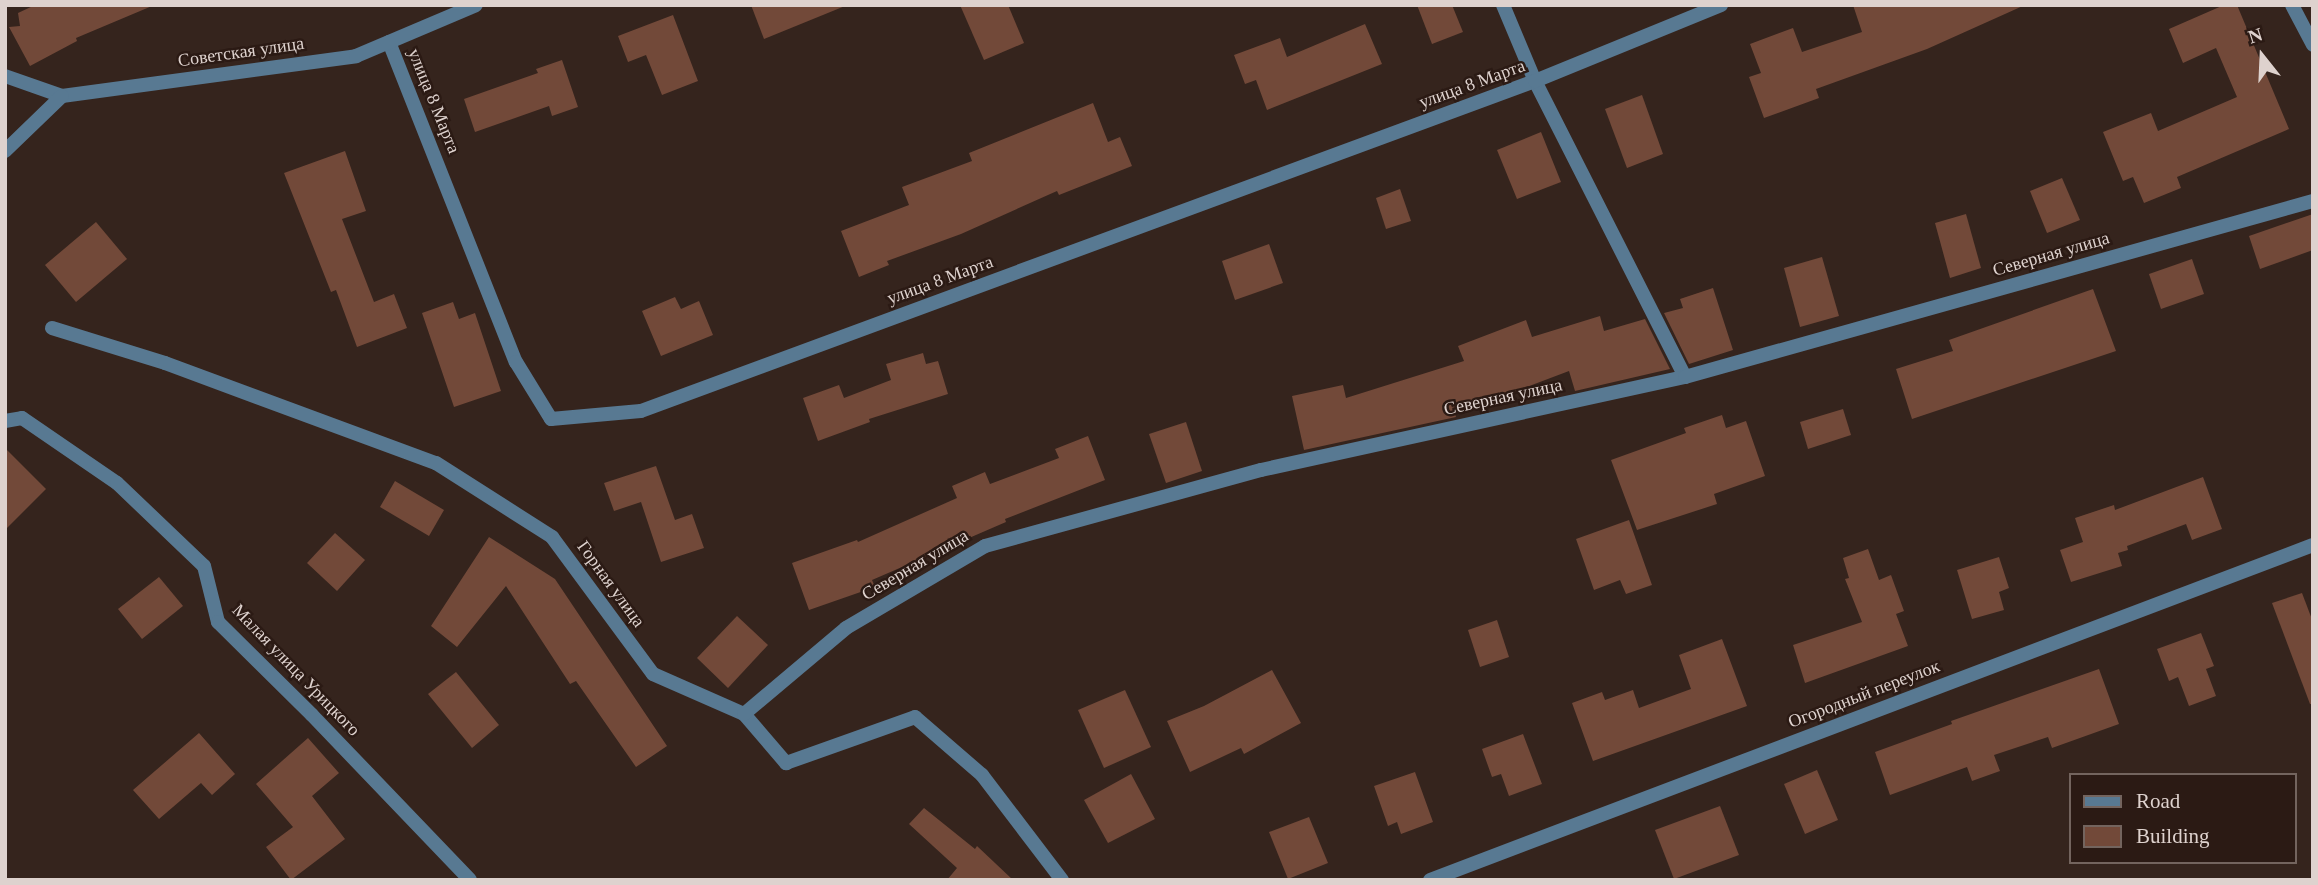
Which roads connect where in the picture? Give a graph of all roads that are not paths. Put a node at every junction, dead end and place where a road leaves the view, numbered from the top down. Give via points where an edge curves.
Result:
1 (476, 5) edge
2 (1503, 5) edge
3 (1721, 5) edge
4 (2292, 5) edge
5 (389, 41) junction
6 (2313, 45) edge
7 (5, 76) edge
8 (1535, 81) junction
9 (62, 96) junction
10 (5, 151) edge
11 (2313, 201) edge
12 (52, 328) dead end
13 (1685, 377) junction
14 (5, 421) edge
15 (2313, 545) edge
16 (744, 714) junction
17 (470, 880) edge
18 (1062, 880) edge
19 (1430, 880) edge

1 - 5 street, Советская улица
2 - 8 street
3 - 8 street, улица 8 Марта
4 - 6 street
5 - 8 street, улица 8 Марта via 516,362 551,419 640,411
5 - 9 street, Советская улица via 356,56
7 - 9 street, Советская улица
8 - 13 street
9 - 10 street
11 - 13 street, Северная улица
12 - 16 street, Горная улица via 165,363 436,463 552,537 653,674
13 - 16 street, Северная улица via 1261,470 985,546 846,628
14 - 17 street, Малая улица Урицкого via 22,418 117,483 204,566 218,622
15 - 19 street, Огородный переулок
16 - 18 street, Горная улица via 786,763 915,717 982,775

